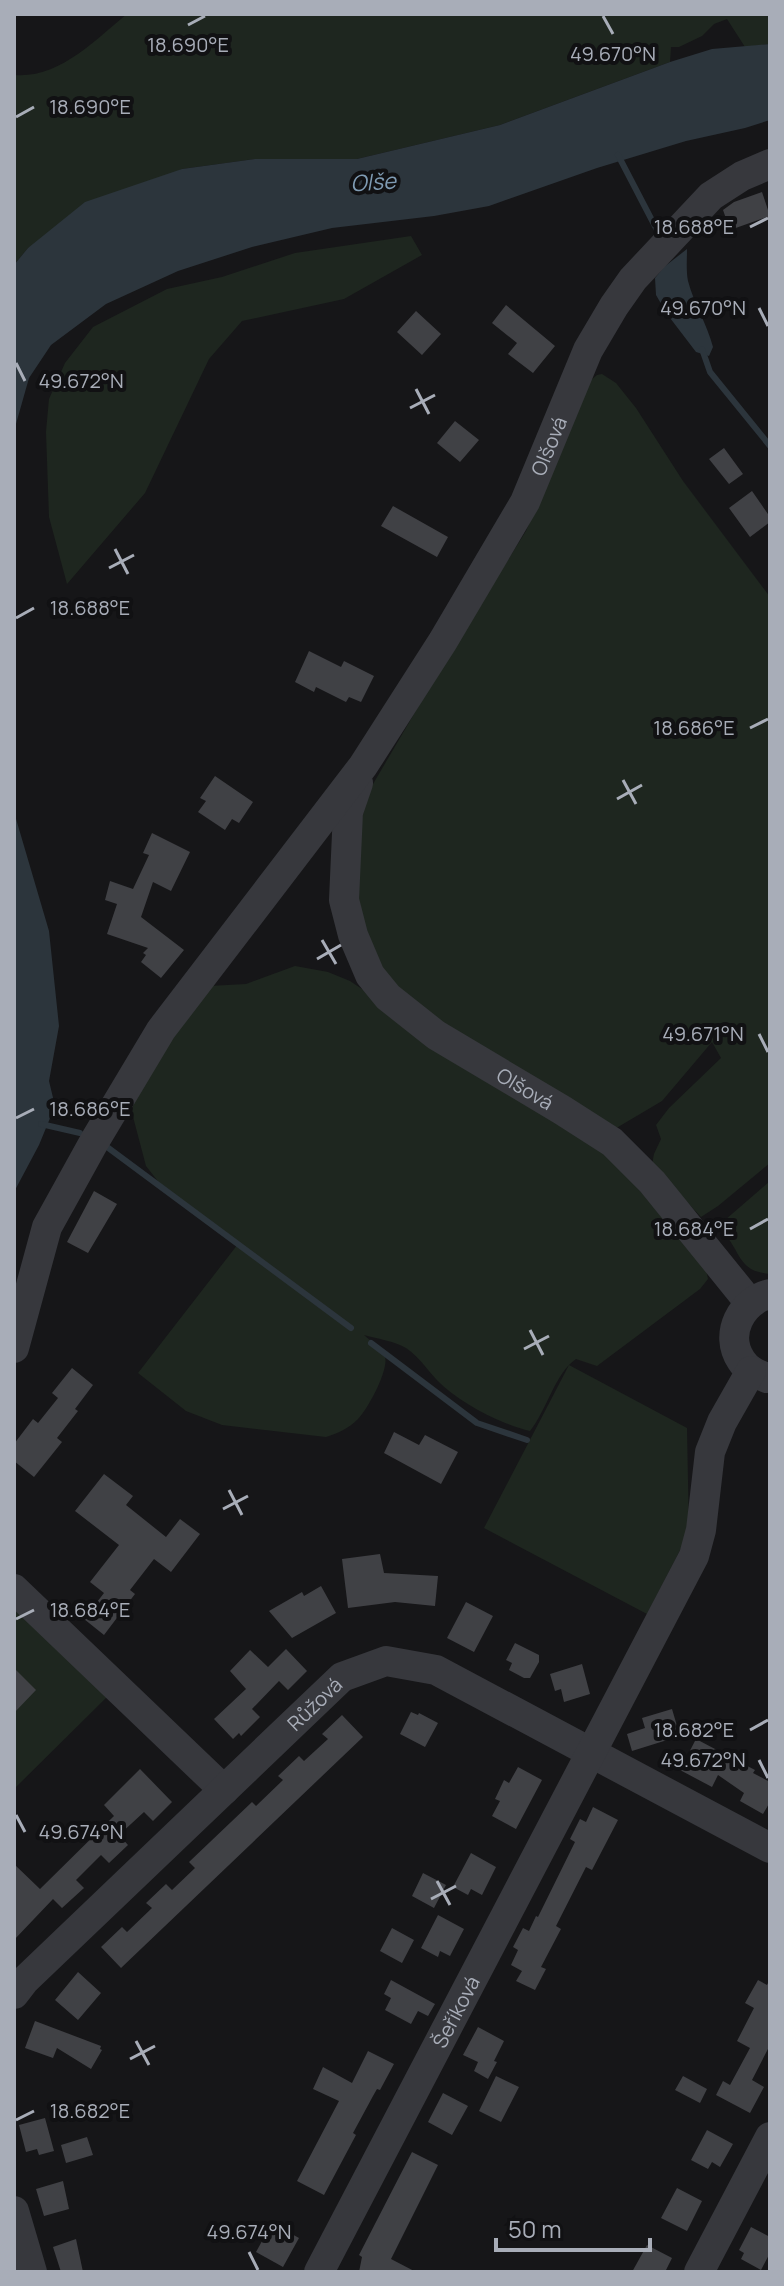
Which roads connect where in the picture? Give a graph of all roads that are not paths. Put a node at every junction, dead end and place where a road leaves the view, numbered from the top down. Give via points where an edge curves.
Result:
1 (770, 164) edge
2 (363, 766) junction
3 (760, 1299) edge
4 (14, 1348) edge
5 (761, 1375) edge
6 (14, 1589) edge
7 (591, 1753) junction
8 (224, 1790) junction
9 (770, 1848) edge
10 (14, 1994) edge
11 (770, 2137) edge
12 (14, 2211) edge
13 (32, 2272) edge
14 (319, 2272) edge
15 (699, 2272) edge

1 - 2 street, Olšová via 711,196 614,306 588,350 525,502
2 - 3 street, Olšová via 348,812 344,900 370,975 388,997 436,1035 612,1142
2 - 4 street, Olšová via 161,1030 47,1227
3 - 5 street, Olšová via 740,1315 734,1330 741,1360
5 - 7 street, Olšová via 722,1422 710,1452 694,1556
6 - 8 street
7 - 8 street, Růžová via 436,1670 386,1661 342,1677
7 - 9 street, Růžová
7 - 14 street, Šeříková
8 - 10 street, Růžová
11 - 15 street
12 - 13 street

